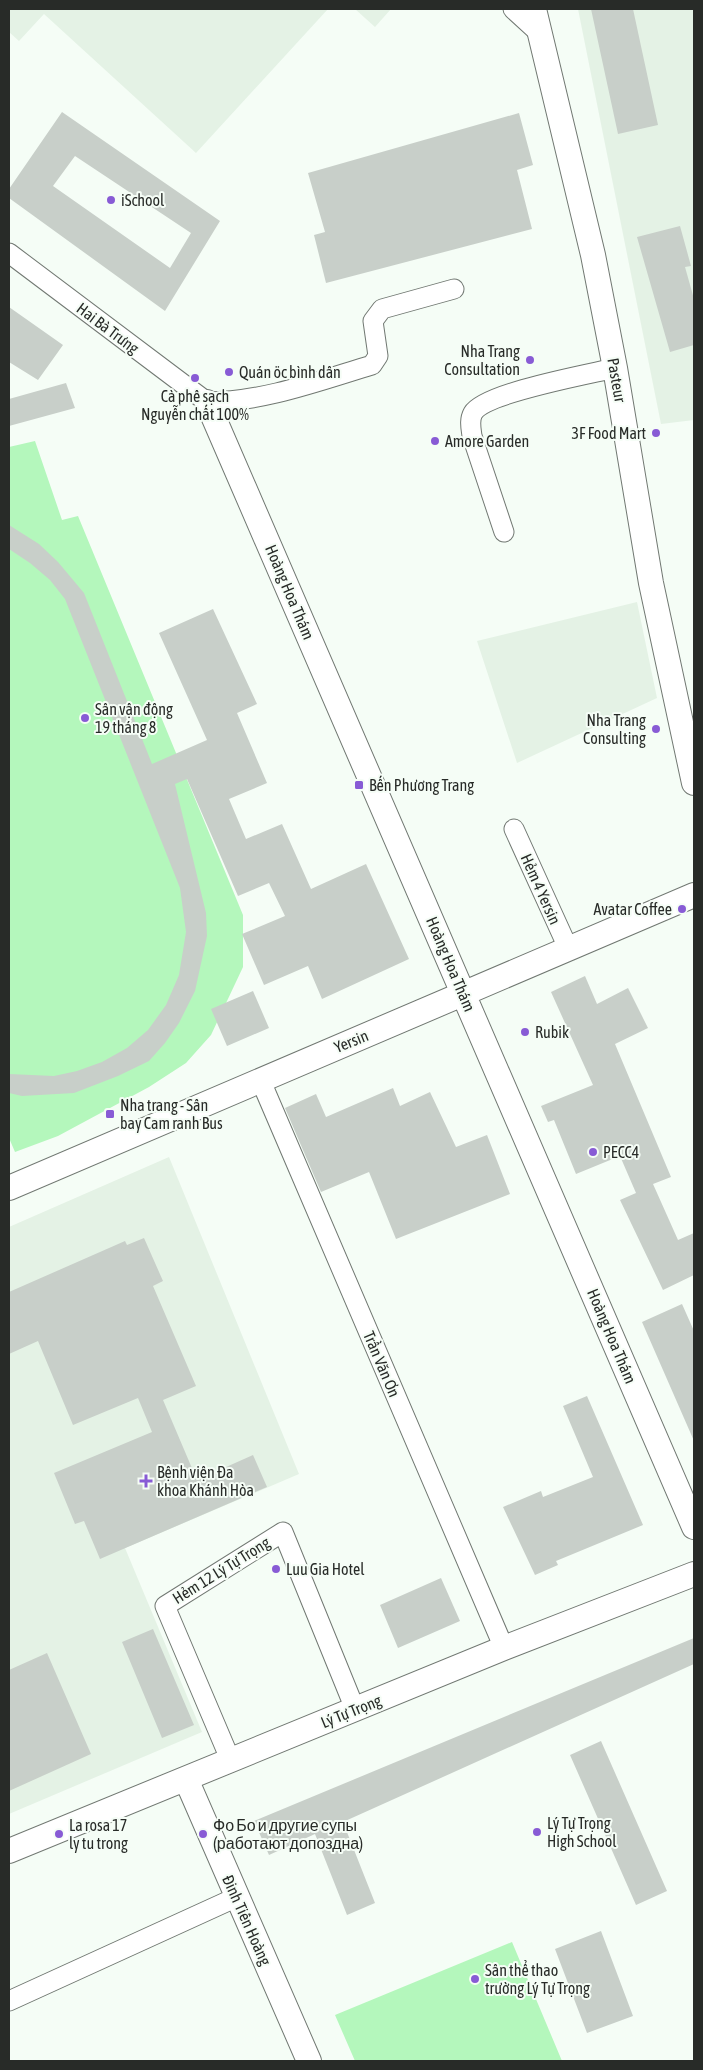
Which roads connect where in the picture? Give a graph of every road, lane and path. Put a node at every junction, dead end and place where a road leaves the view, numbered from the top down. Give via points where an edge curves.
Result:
1 (513, 9) edge
2 (536, 20) edge
3 (9, 253) edge
4 (454, 289) dead end
5 (615, 368) junction
6 (207, 402) junction
7 (504, 532) dead end
8 (694, 783) edge
9 (514, 829) dead end
10 (694, 896) edge
11 (569, 950) junction
12 (464, 995) junction
13 (260, 1079) junction
14 (9, 1188) edge
15 (694, 1527) edge
16 (694, 1574) edge
17 (504, 1648) junction
18 (355, 1710) junction
19 (230, 1760) junction
20 (186, 1779) junction
21 (9, 1852) edge
22 (237, 1897) junction
23 (9, 2001) edge
24 (309, 2061) edge

1 - 2 street
2 - 5 street, Pasteur via 593,255
3 - 6 street, Hai Bà Trưng
4 - 6 street via 382,309 372,321 378,356 372,365 302,386 231,402
5 - 7 street via 483,403 473,413 470,422 472,436
5 - 8 street, Pasteur via 651,583
6 - 12 street, Hoàng Hoa Thám
9 - 11 street, Hẻm 4 Yersin
10 - 11 street, Yersin
11 - 12 street, Yersin
12 - 13 street, Yersin
12 - 15 street, Hoàng Hoa Thám
13 - 14 street, Yersin
13 - 17 street, Trần Văn Ơn
16 - 17 street, Lý Tự Trọng
17 - 18 street, Lý Tự Trọng
18 - 19 street, Lý Tự Trọng
18 - 19 street, Hẻm 12 Lý Tự Trọng via 283,1532 165,1606
19 - 20 street, Lý Tự Trọng
20 - 21 street, Lý Tự Trọng
20 - 22 street, Đinh Tiên Hoàng
22 - 23 street
22 - 24 street, Đinh Tiên Hoàng

